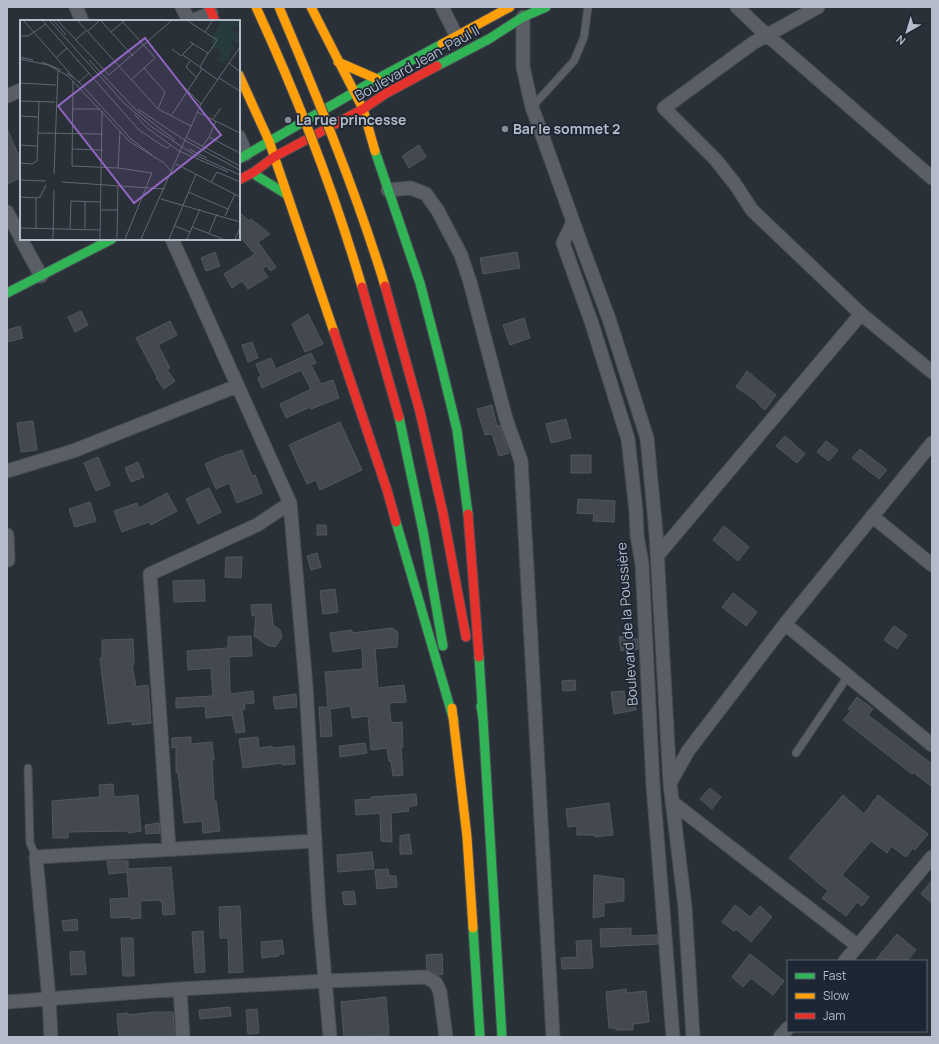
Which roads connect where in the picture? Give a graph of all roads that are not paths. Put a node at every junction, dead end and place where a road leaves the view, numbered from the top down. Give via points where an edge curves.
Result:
1 (76, 7) edge
2 (182, 7) edge
3 (256, 7) edge
4 (279, 7) edge
5 (311, 7) edge
6 (442, 7) edge
7 (510, 7) edge
8 (546, 7) edge
9 (588, 7) edge
10 (737, 7) edge
11 (818, 7) edge
12 (212, 14) edge
13 (523, 17) junction
14 (82, 20) edge
15 (189, 20) edge
16 (193, 20) edge
17 (768, 35) junction
18 (456, 37) junction
19 (338, 62) junction
20 (240, 77) edge
21 (377, 79) junction
22 (20, 90) edge
23 (354, 92) junction
24 (7, 96) edge
25 (532, 107) junction
26 (362, 109) junction
27 (269, 141) junction
28 (240, 144) edge
29 (242, 157) edge
30 (274, 157) junction
31 (254, 172) junction
32 (932, 178) edge
33 (240, 179) edge
34 (388, 190) junction
35 (286, 194) junction
36 (7, 212) edge
37 (573, 222) junction
38 (20, 237) edge
39 (22, 240) edge
40 (110, 240) edge
41 (172, 240) edge
42 (41, 276) junction
43 (7, 293) edge
44 (861, 314) junction
45 (932, 372) edge
46 (237, 386) junction
47 (932, 443) edge
48 (7, 471) edge
49 (290, 503) junction
50 (872, 516) junction
51 (7, 535) edge
52 (657, 556) junction
53 (8, 560) dead end
54 (932, 565) edge
55 (785, 624) junction
56 (848, 676) junction
57 (483, 719) junction
58 (454, 721) junction
59 (932, 745) edge
60 (796, 753) dead end
61 (28, 768) dead end
62 (670, 783) junction
63 (653, 785) junction
64 (672, 802) junction
65 (315, 841) junction
66 (169, 849) junction
67 (36, 857) junction
68 (932, 857) edge
69 (858, 946) junction
70 (846, 960) edge
71 (325, 981) junction
72 (180, 990) junction
73 (49, 1000) junction
74 (7, 1002) edge
75 (787, 1029) edge
76 (51, 1037) edge
77 (183, 1037) edge
78 (330, 1037) edge
79 (446, 1037) edge
80 (480, 1037) edge
81 (502, 1037) edge
82 (553, 1037) edge
83 (673, 1037) edge
84 (693, 1037) edge
85 (780, 1037) edge

1 - 14 street
2 - 15 street
3 - 58 main road, bridge via 316,148 366,298 399,417 420,512 438,610
4 - 57 main road, bridge via 322,109 363,217 385,285 420,412 443,513
5 - 19 main road
6 - 18 street
7 - 18 main road, Boulevard Jean-Paul II
8 - 13 main road, Boulevard Jean-Paul II
9 - 25 lane via 584,38 574,61
10 - 17 street
11 - 17 street
12 - 16 street
13 - 25 street via 523,67
13 - 26 main road, Boulevard Jean-Paul II via 489,39 385,94
17 - 32 street
17 - 44 street via 753,43 664,108 716,160 752,210
18 - 21 main road, Boulevard Jean-Paul II
19 - 21 main road
19 - 23 main road
20 - 27 main road
21 - 23 main road, Boulevard Jean-Paul II
22 - 24 street
23 - 26 main road
23 - 27 main road, Boulevard Jean-Paul II
25 - 37 street
26 - 30 main road, Boulevard Jean-Paul II
26 - 34 main road
27 - 29 main road, Boulevard Jean-Paul II
27 - 30 main road
28 - 29 street
30 - 31 main road, Boulevard Jean-Paul II
30 - 35 main road
31 - 33 main road, Boulevard Jean-Paul II
31 - 35 main road
34 - 57 main road via 420,283 457,430 470,526
34 - 82 street via 411,188 426,194 461,255 504,411 521,461
35 - 58 main road via 387,490
36 - 38 street
37 - 52 street via 610,319 647,438
37 - 63 street, Boulevard de la Poussière via 563,243 592,324 628,439 642,564
39 - 42 street
40 - 42 main road
41 - 46 street
42 - 43 main road
44 - 45 street
44 - 52 street
46 - 48 street via 73,451
46 - 49 street
47 - 50 street
49 - 65 street via 306,686
49 - 66 street via 246,530 150,574
50 - 54 street
50 - 55 street
51 - 53 street
52 - 62 street
55 - 56 street
55 - 62 street via 688,751
56 - 59 street
56 - 60 lane
57 - 81 main road
58 - 80 main road via 467,837
61 - 67 lane via 30,843
62 - 63 street
62 - 64 street
63 - 83 street, Boulevard de la Poussière
64 - 69 street
64 - 84 street via 686,907
65 - 66 street
65 - 71 street
66 - 67 street
67 - 73 street
68 - 69 street
69 - 70 street
71 - 72 street
71 - 78 street
71 - 79 street via 426,978 436,983 440,992
72 - 73 street
72 - 77 street
73 - 74 street
73 - 76 street
75 - 85 street

